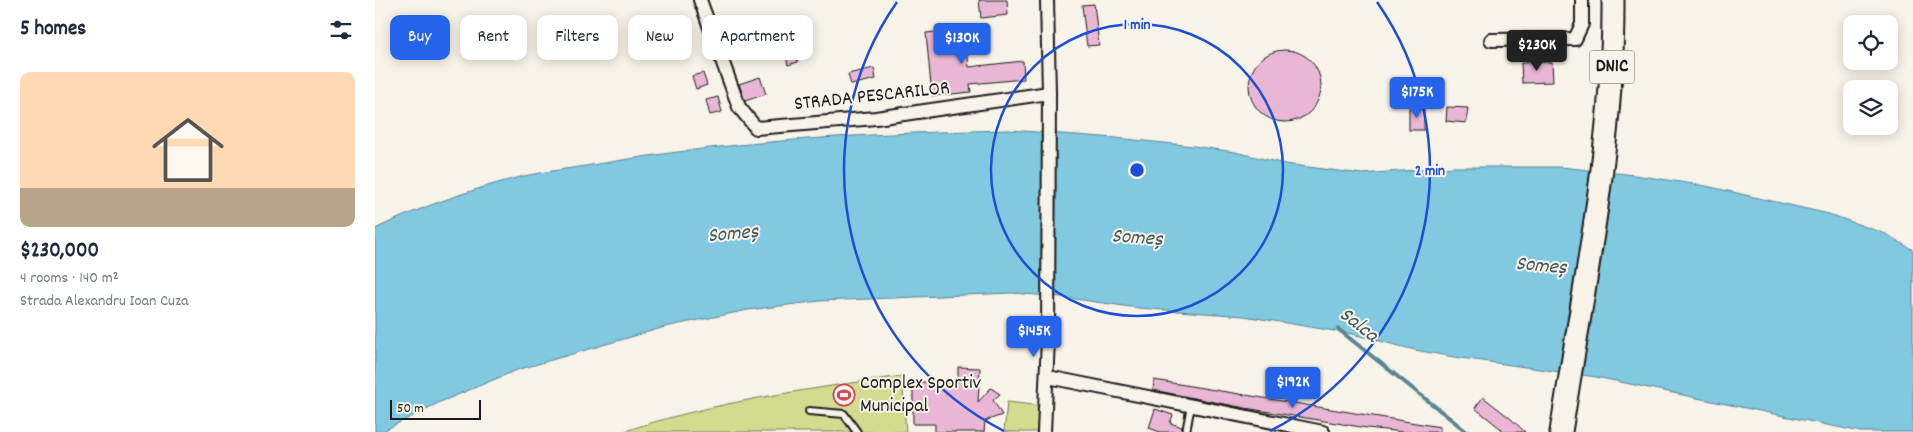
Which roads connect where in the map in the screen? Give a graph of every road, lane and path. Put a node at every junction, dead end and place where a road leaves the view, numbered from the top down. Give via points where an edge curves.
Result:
1 (700, 0) edge
2 (1047, 0) edge
3 (1582, 0) edge
4 (1613, 0) edge
5 (1491, 40) dead end
6 (1049, 93) junction
7 (1048, 377) junction
8 (1191, 405) junction
9 (809, 410) dead end
10 (1566, 429) edge
11 (857, 432) edge
12 (1044, 432) edge
13 (1185, 432) edge
14 (1323, 432) edge

1 - 6 street, STRADA PESCARILOR via 739,107 756,128 876,118
2 - 6 street
3 - 5 street via 1582,24 1575,39
4 - 10 highway, DN1C via 1614,48 1607,134 1566,402
6 - 7 street
7 - 8 street
7 - 12 street
8 - 13 lane
8 - 14 street
9 - 11 lane via 844,414

